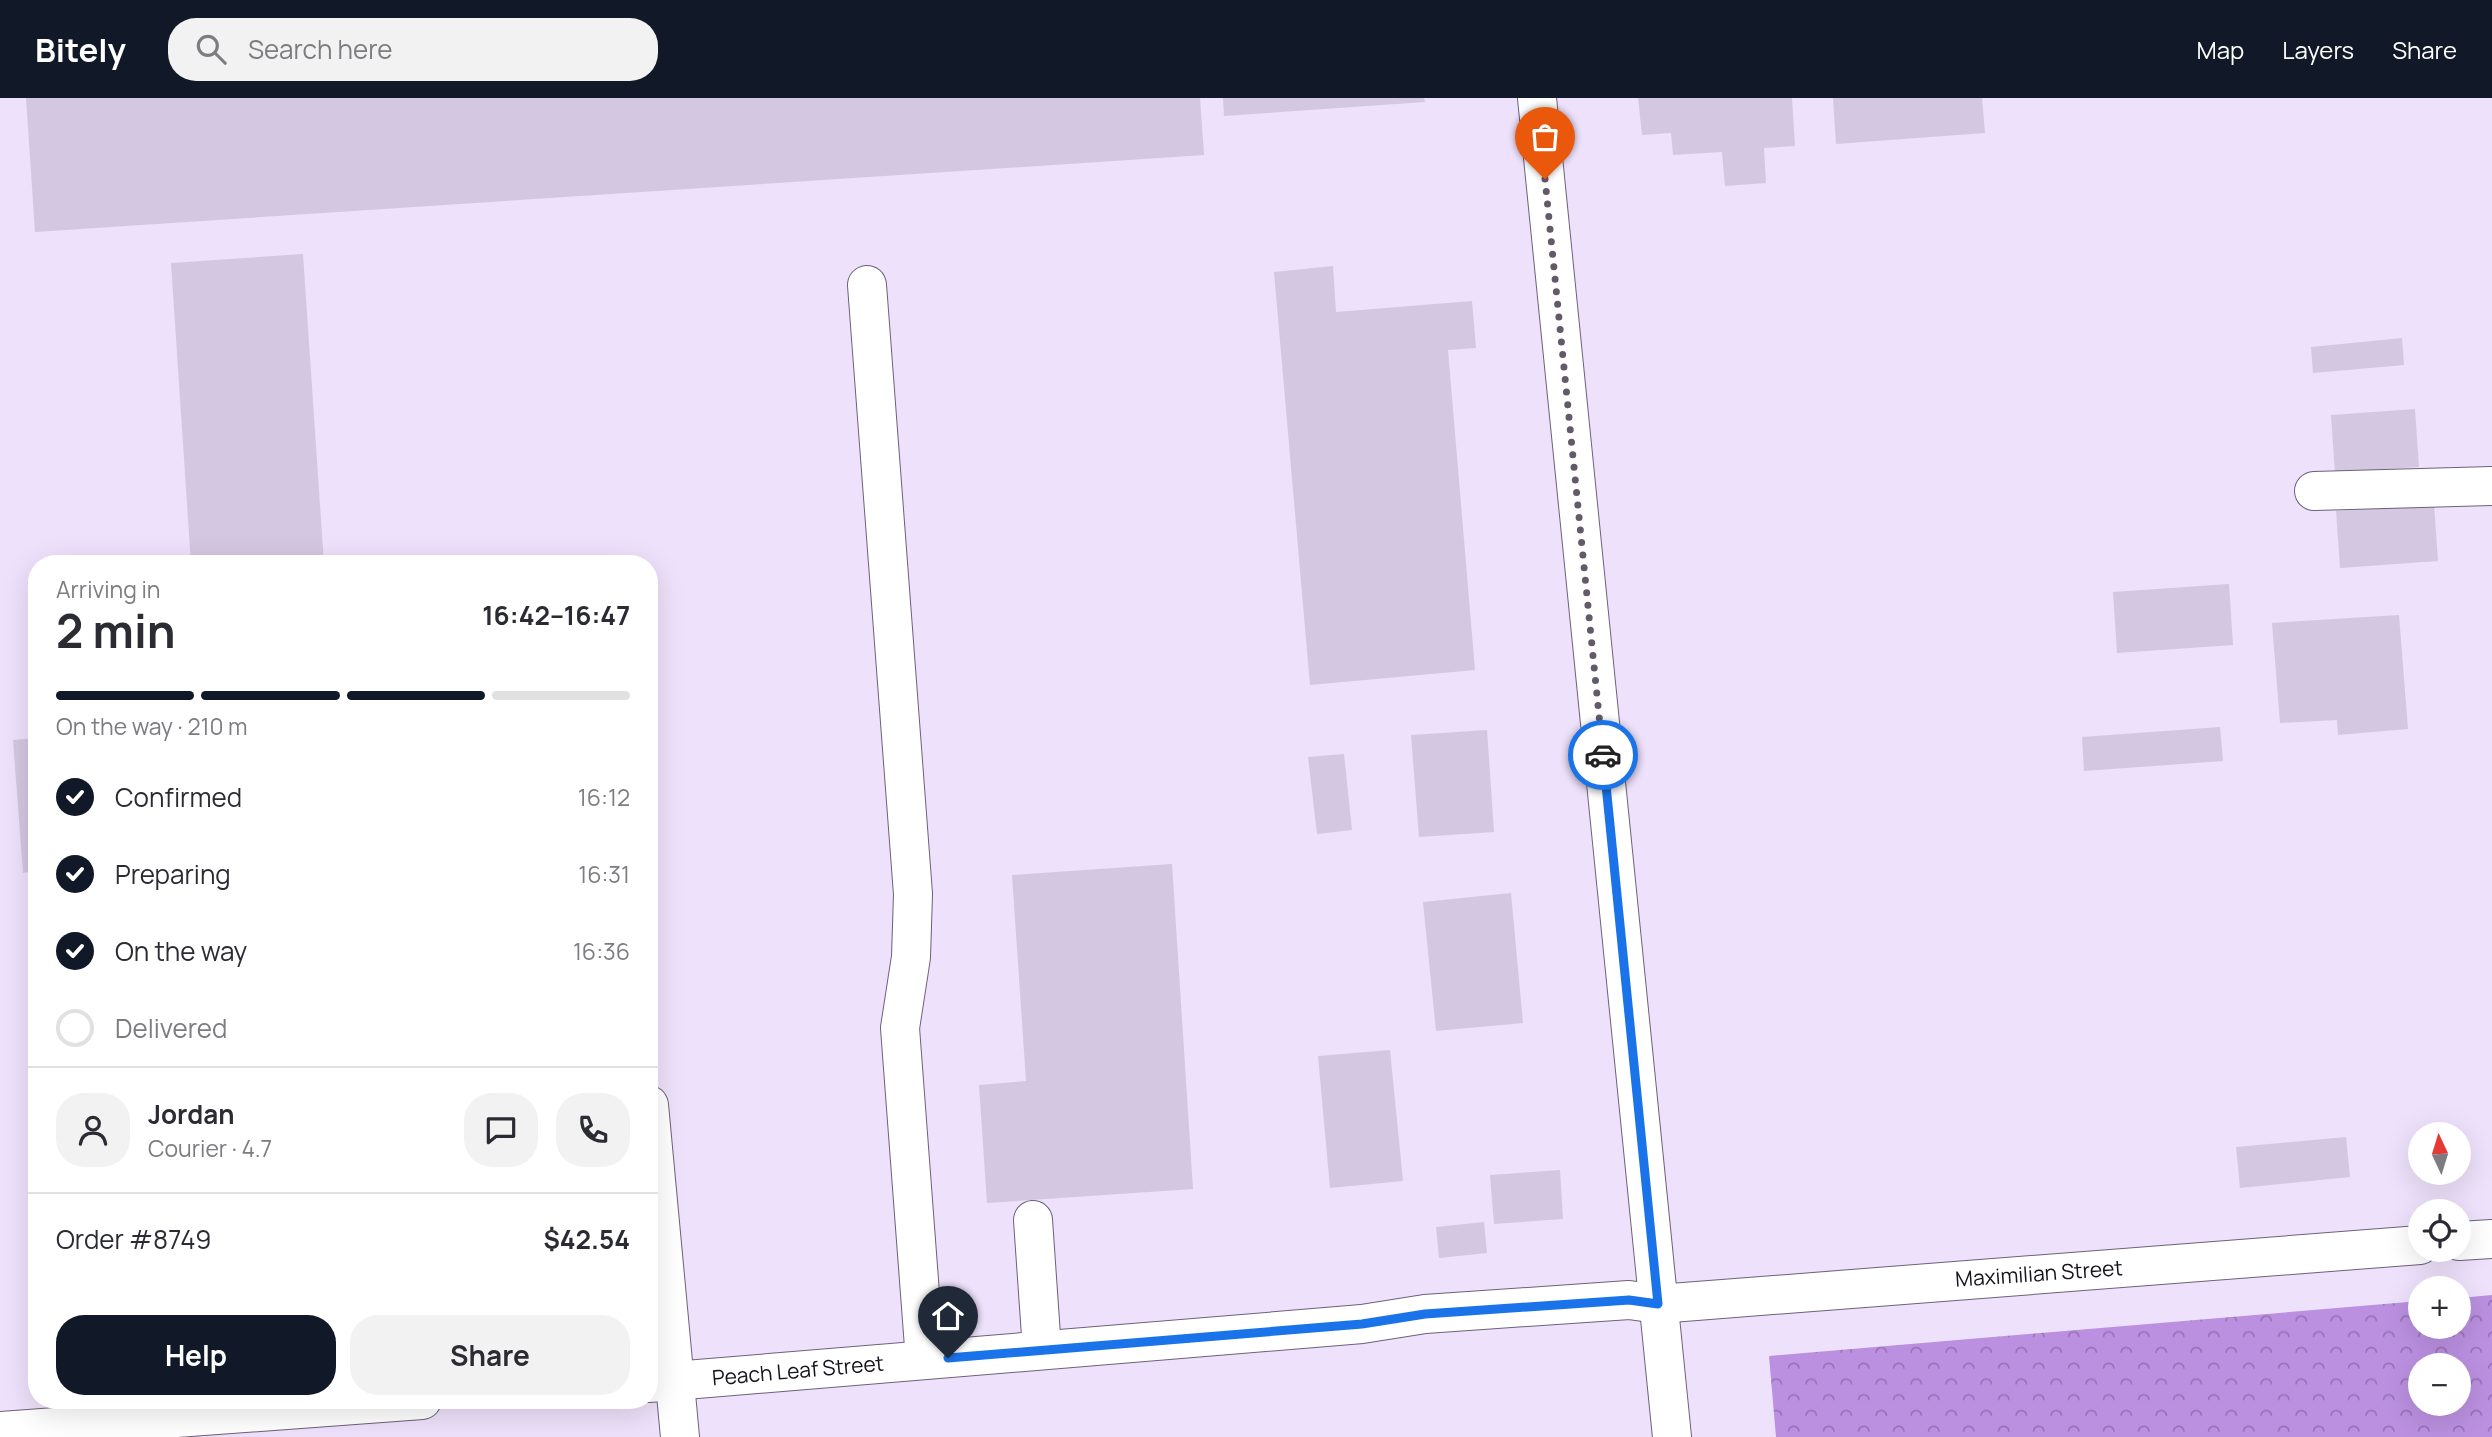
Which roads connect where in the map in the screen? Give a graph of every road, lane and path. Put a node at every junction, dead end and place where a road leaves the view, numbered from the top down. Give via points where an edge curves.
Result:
1 (1537, 98) edge
2 (867, 285) dead end
3 (2492, 486) edge
4 (2314, 491) dead end
5 (1033, 1220) dead end
6 (2492, 1239) edge
7 (2471, 1240) edge
8 (2408, 1245) edge
9 (658, 1297) edge
10 (1658, 1304) junction
11 (1042, 1350) junction
12 (925, 1360) junction
13 (662, 1382) edge
14 (298, 1409) edge
15 (173, 1418) edge
16 (0, 1431) edge
17 (680, 1437) edge
18 (1672, 1437) edge

1 - 10 street
2 - 12 street via 913,894 911,957 900,1028
3 - 4 street
5 - 11 street
6 - 7 street
8 - 10 street, Maximilian Street
9 - 13 street
10 - 11 street, Peach Leaf Street via 1629,1300 1425,1314 1362,1324
10 - 18 street
11 - 12 street, Peach Leaf Street
12 - 13 street, Peach Leaf Street
13 - 17 street
14 - 15 street
15 - 16 street

